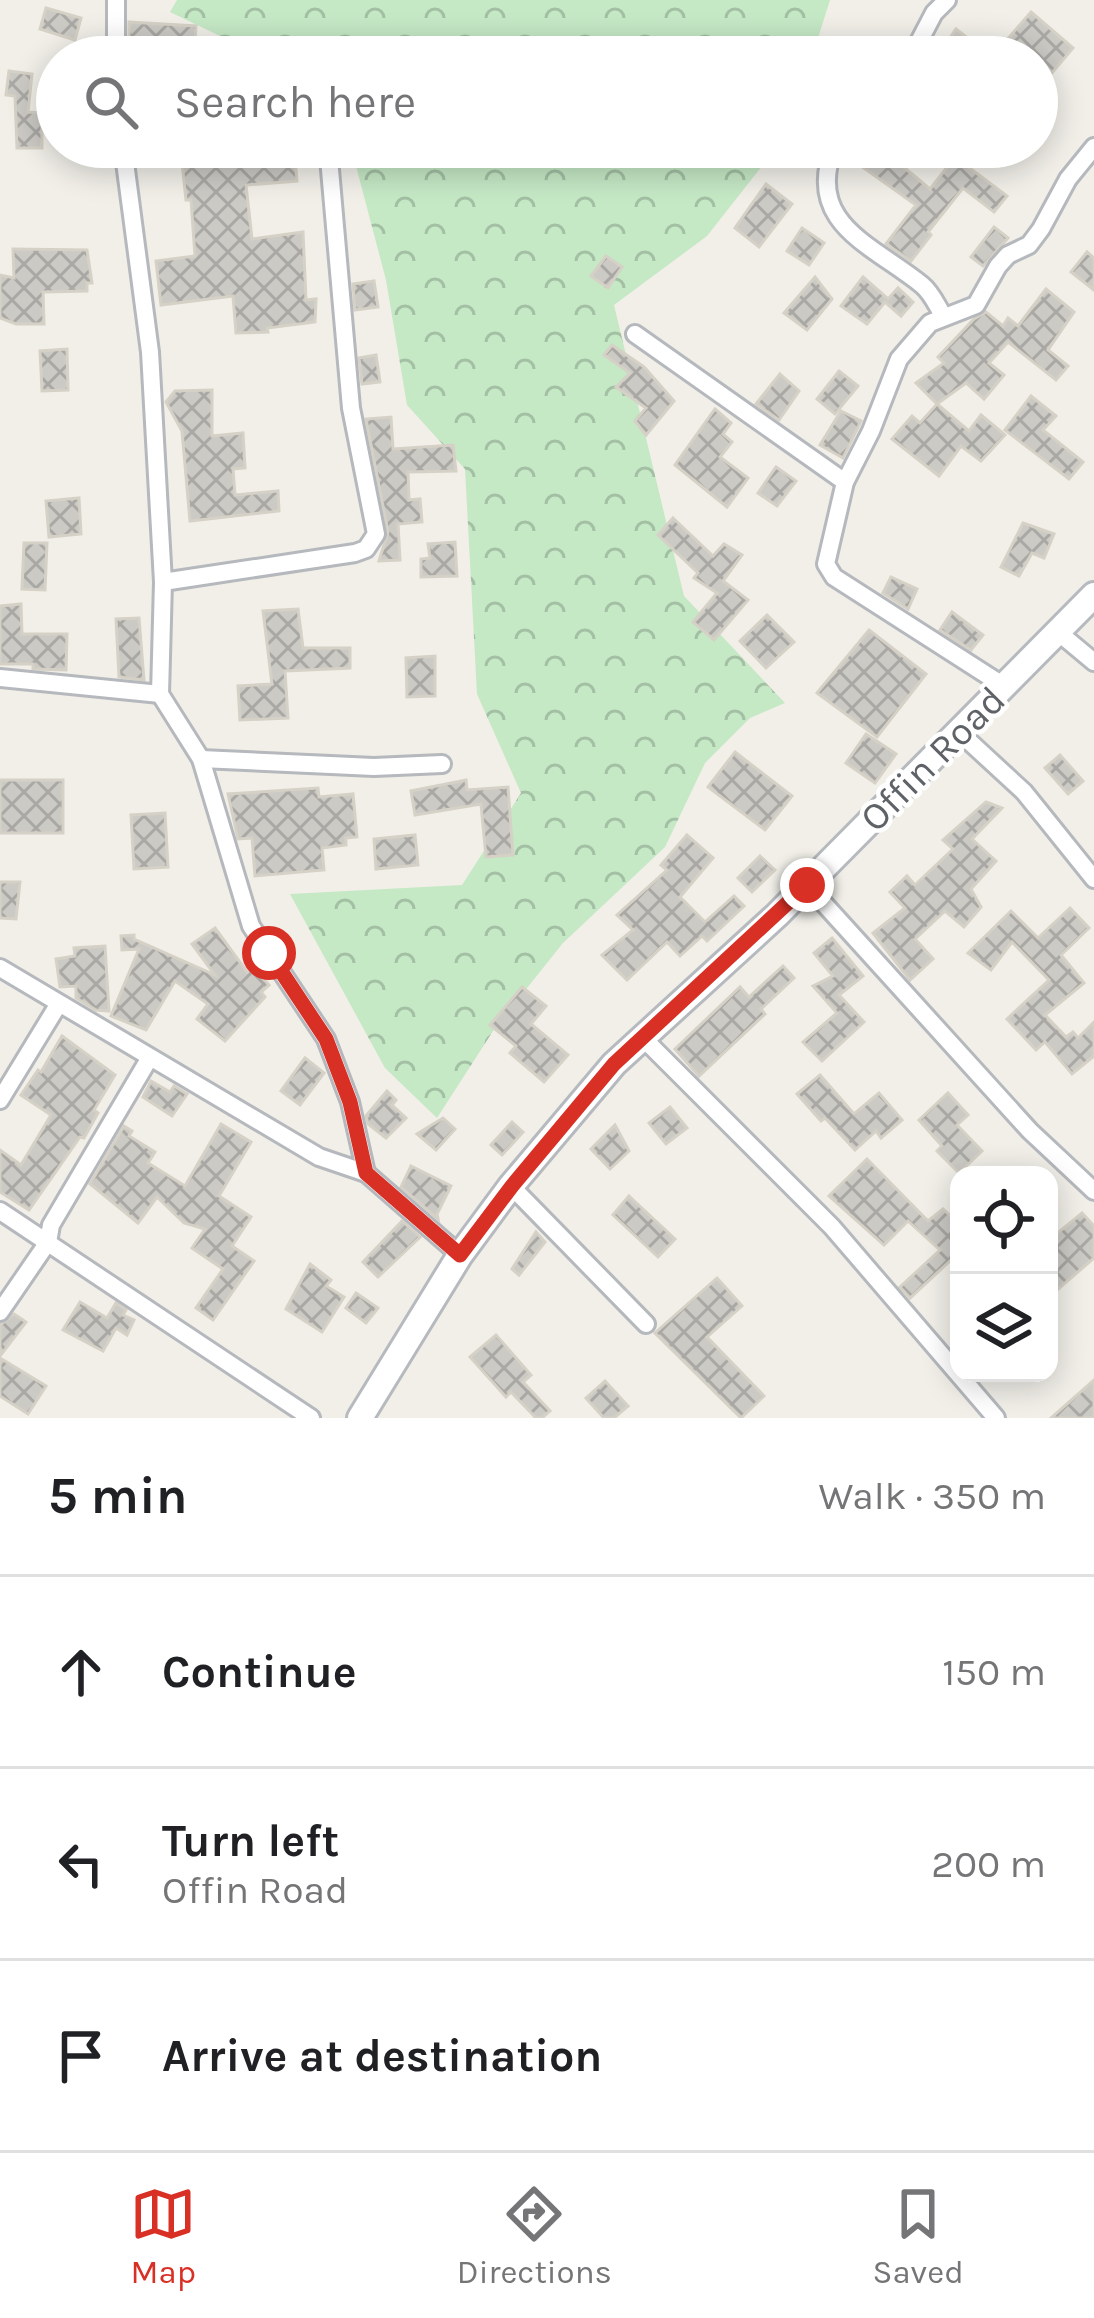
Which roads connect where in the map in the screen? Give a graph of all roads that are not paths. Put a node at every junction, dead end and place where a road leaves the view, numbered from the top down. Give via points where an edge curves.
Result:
1 (116, 0) edge
2 (947, 0) edge
3 (116, 36) edge
4 (922, 36) edge
5 (1094, 147) edge
6 (126, 168) edge
7 (330, 168) edge
8 (829, 168) edge
9 (944, 317) junction
10 (635, 334) dead end
11 (845, 482) junction
12 (163, 582) junction
13 (1094, 595) edge
14 (1058, 632) junction
15 (1094, 662) edge
16 (0, 678) edge
17 (1004, 686) junction
18 (160, 694) junction
19 (959, 732) junction
20 (201, 759) junction
21 (442, 764) dead end
22 (1094, 879) edge
23 (807, 885) junction
24 (0, 968) edge
25 (58, 1005) junction
26 (643, 1038) junction
27 (149, 1059) junction
28 (0, 1100) edge
29 (366, 1173) junction
30 (512, 1186) junction
31 (1094, 1191) edge
32 (0, 1211) edge
33 (48, 1241) junction
34 (460, 1255) junction
35 (0, 1312) edge
36 (646, 1324) dead end
37 (311, 1418) edge
38 (360, 1418) edge
39 (996, 1418) edge

1 - 3 street
2 - 4 street
5 - 9 street via 1030,245 998,266 976,305
6 - 12 street via 150,352
7 - 12 street via 351,408 376,534 355,553
8 - 9 street via 829,208 881,259 924,286
9 - 11 street via 899,358
10 - 11 street
11 - 17 street via 826,570
12 - 18 street
13 - 14 street, Offin Road
14 - 15 street
14 - 17 street, Offin Road
16 - 18 street
17 - 19 street, Offin Road
18 - 20 street
19 - 22 street via 1024,792
19 - 23 street, Offin Road
20 - 21 street
20 - 29 street via 245,912 326,1039
23 - 26 street, Offin Road
23 - 31 street
24 - 25 street
25 - 27 street
25 - 28 street
26 - 30 street, Offin Road
26 - 39 street via 832,1226
27 - 29 street via 319,1157
27 - 33 street
29 - 34 street
30 - 34 street, Offin Road
30 - 36 street
32 - 33 street
33 - 35 street
33 - 37 street
34 - 38 street, Offin Road

